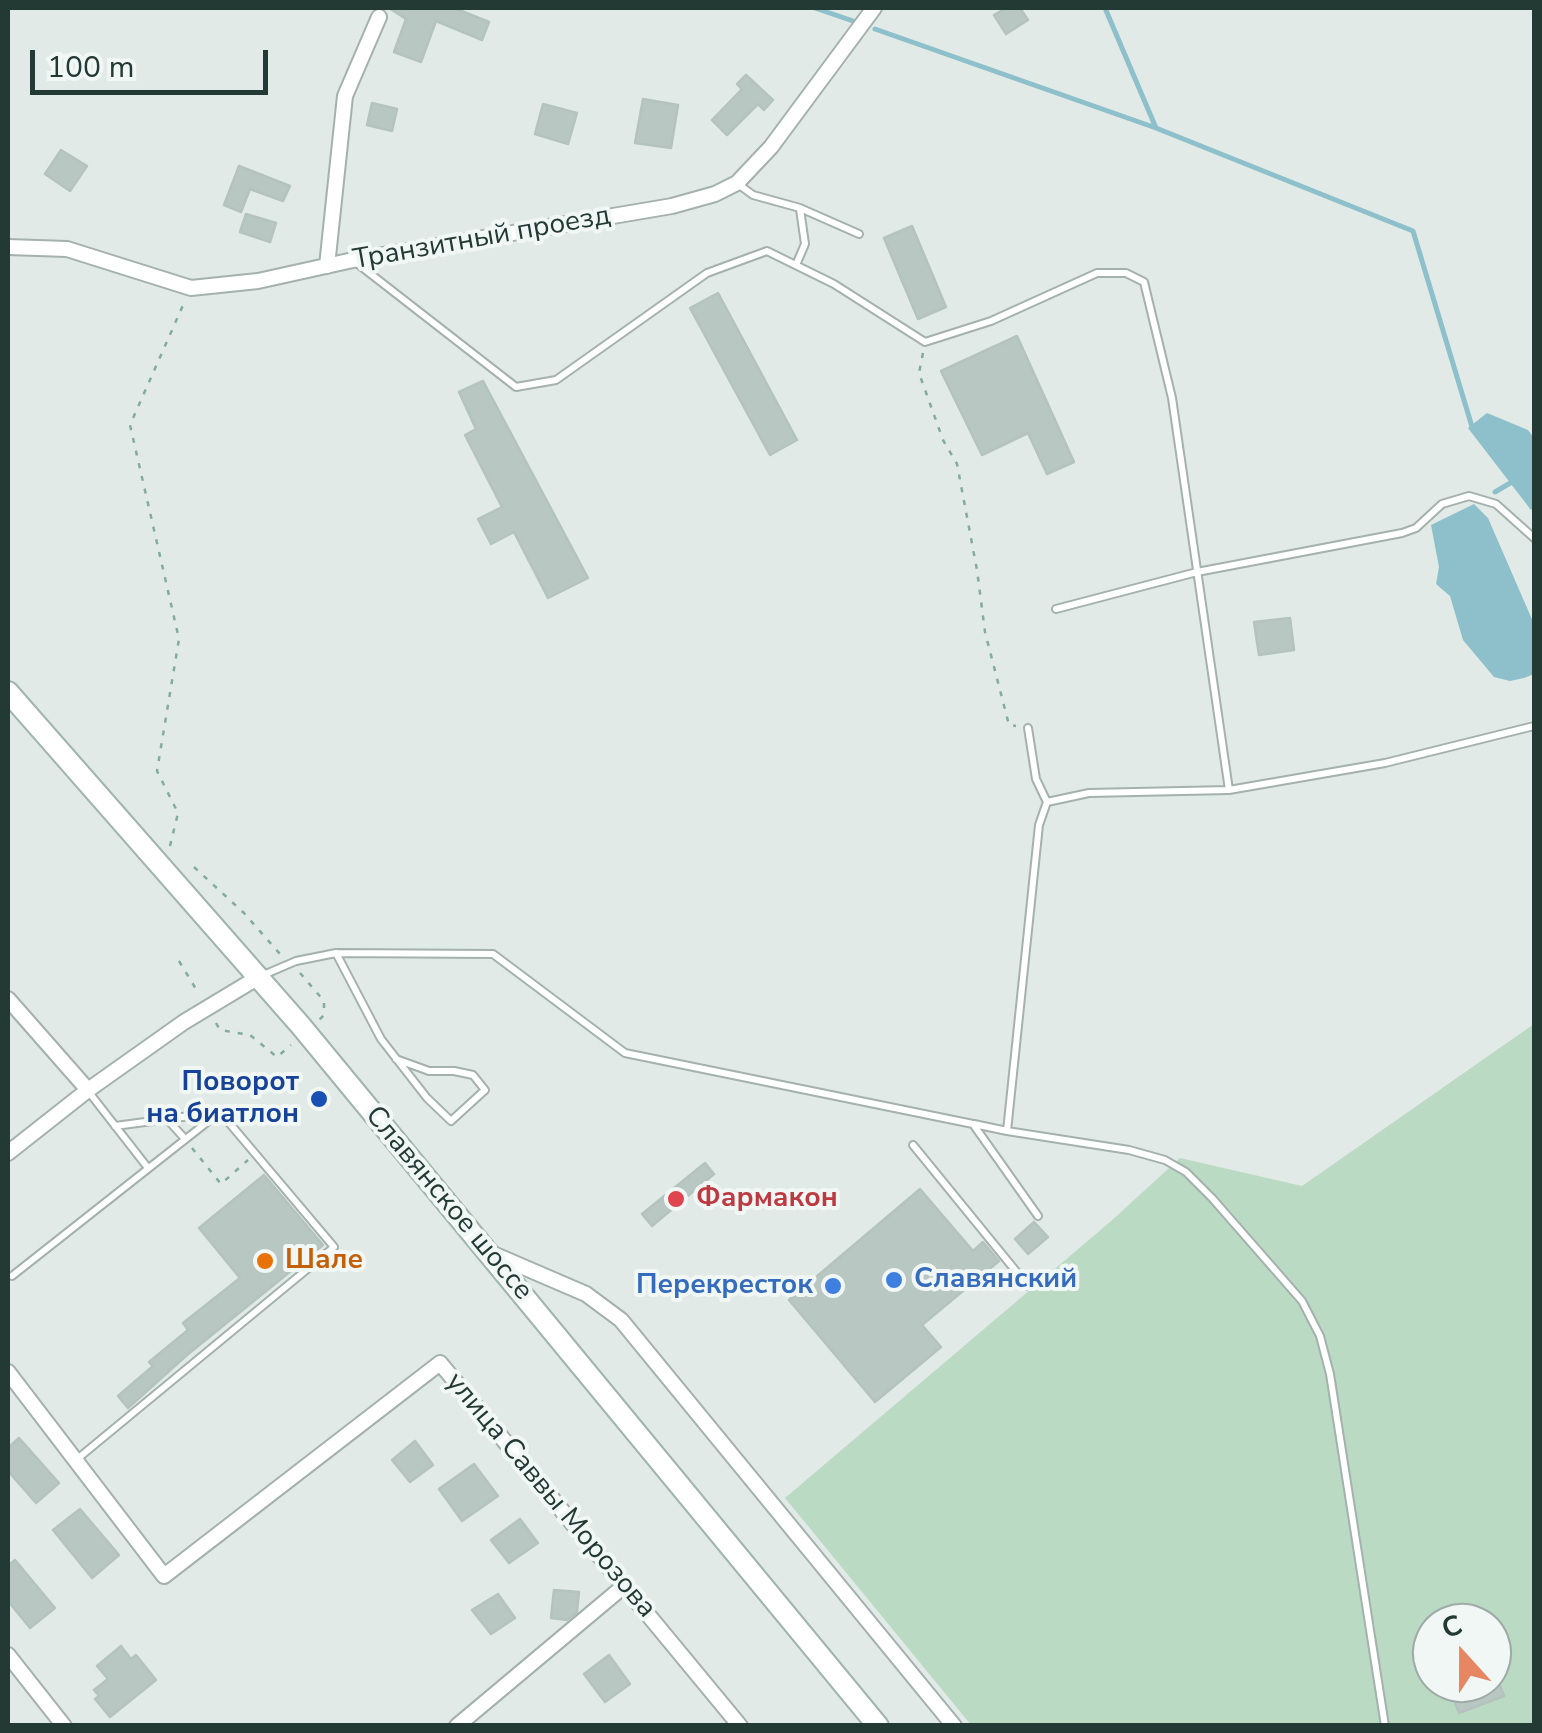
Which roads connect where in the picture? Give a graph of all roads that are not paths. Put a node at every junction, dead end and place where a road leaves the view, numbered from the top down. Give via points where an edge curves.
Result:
1 (874, 8) edge
2 (378, 17) dead end
3 (737, 183) junction
4 (800, 208) junction
5 (859, 234) dead end
6 (8, 247) edge
7 (352, 260) junction
8 (327, 266) junction
9 (796, 266) junction
10 (1534, 538) edge
11 (1197, 572) junction
12 (1056, 610) dead end
13 (8, 692) edge
14 (1534, 726) edge
15 (1028, 728) road end
16 (1229, 790) junction
17 (1047, 802) junction
18 (336, 953) junction
19 (257, 978) junction
20 (8, 999) edge
21 (396, 1059) junction
22 (88, 1090) junction
23 (220, 1112) junction
24 (166, 1119) junction
25 (972, 1124) junction
26 (115, 1126) junction
27 (1007, 1131) junction
28 (185, 1140) junction
29 (913, 1145) dead end
30 (8, 1154) edge
31 (148, 1168) junction
32 (1038, 1216) dead end
33 (489, 1252) junction
34 (12, 1276) dead end
35 (1028, 1286) dead end
36 (8, 1372) edge
37 (76, 1460) junction
38 (624, 1586) junction
39 (8, 1655) edge
40 (64, 1726) edge
41 (457, 1726) edge
42 (740, 1726) edge
43 (878, 1726) edge
44 (954, 1726) edge
45 (1386, 1726) edge

1 - 3 street, Транзитный проезд
2 - 8 street via 345,96
3 - 4 lane via 753,195
3 - 7 street, Транзитный проезд via 672,206
4 - 5 lane
4 - 9 lane via 806,244
6 - 8 street, Транзитный проезд via 67,249 191,288
7 - 8 street, Транзитный проезд
7 - 9 lane via 516,386 556,380 707,273 767,251
9 - 11 lane via 925,342 991,321 1097,273 1126,273 1144,282 1172,398
10 - 11 lane via 1496,504 1469,496 1442,504 1402,534
11 - 12 lane
11 - 16 lane
13 - 19 main road, Славянское шоссе
14 - 16 lane via 1385,763
15 - 17 lane
16 - 17 lane via 1089,793
17 - 27 lane via 1039,826
18 - 19 lane via 296,960
18 - 21 lane
18 - 25 lane via 493,954 625,1053
19 - 22 street
19 - 33 main road, Славянское шоссе
20 - 22 street
21 - 21 lane via 451,1121 484,1090 473,1075 429,1071
22 - 26 lane
22 - 30 street
23 - 24 lane
23 - 28 lane
23 - 37 lane via 334,1247
24 - 26 lane
24 - 28 lane
25 - 27 lane
25 - 32 lane
26 - 31 lane
27 - 45 lane via 1129,1150 1186,1172 1302,1301 1330,1374
28 - 31 lane
29 - 35 lane
31 - 34 lane
33 - 43 main road, Славянское шоссе
33 - 44 street via 586,1294 621,1320
36 - 37 street, улица Саввы Морозова
37 - 38 street, улица Саввы Морозова via 164,1576 440,1364
38 - 41 street
38 - 42 street, улица Саввы Морозова
39 - 40 street

